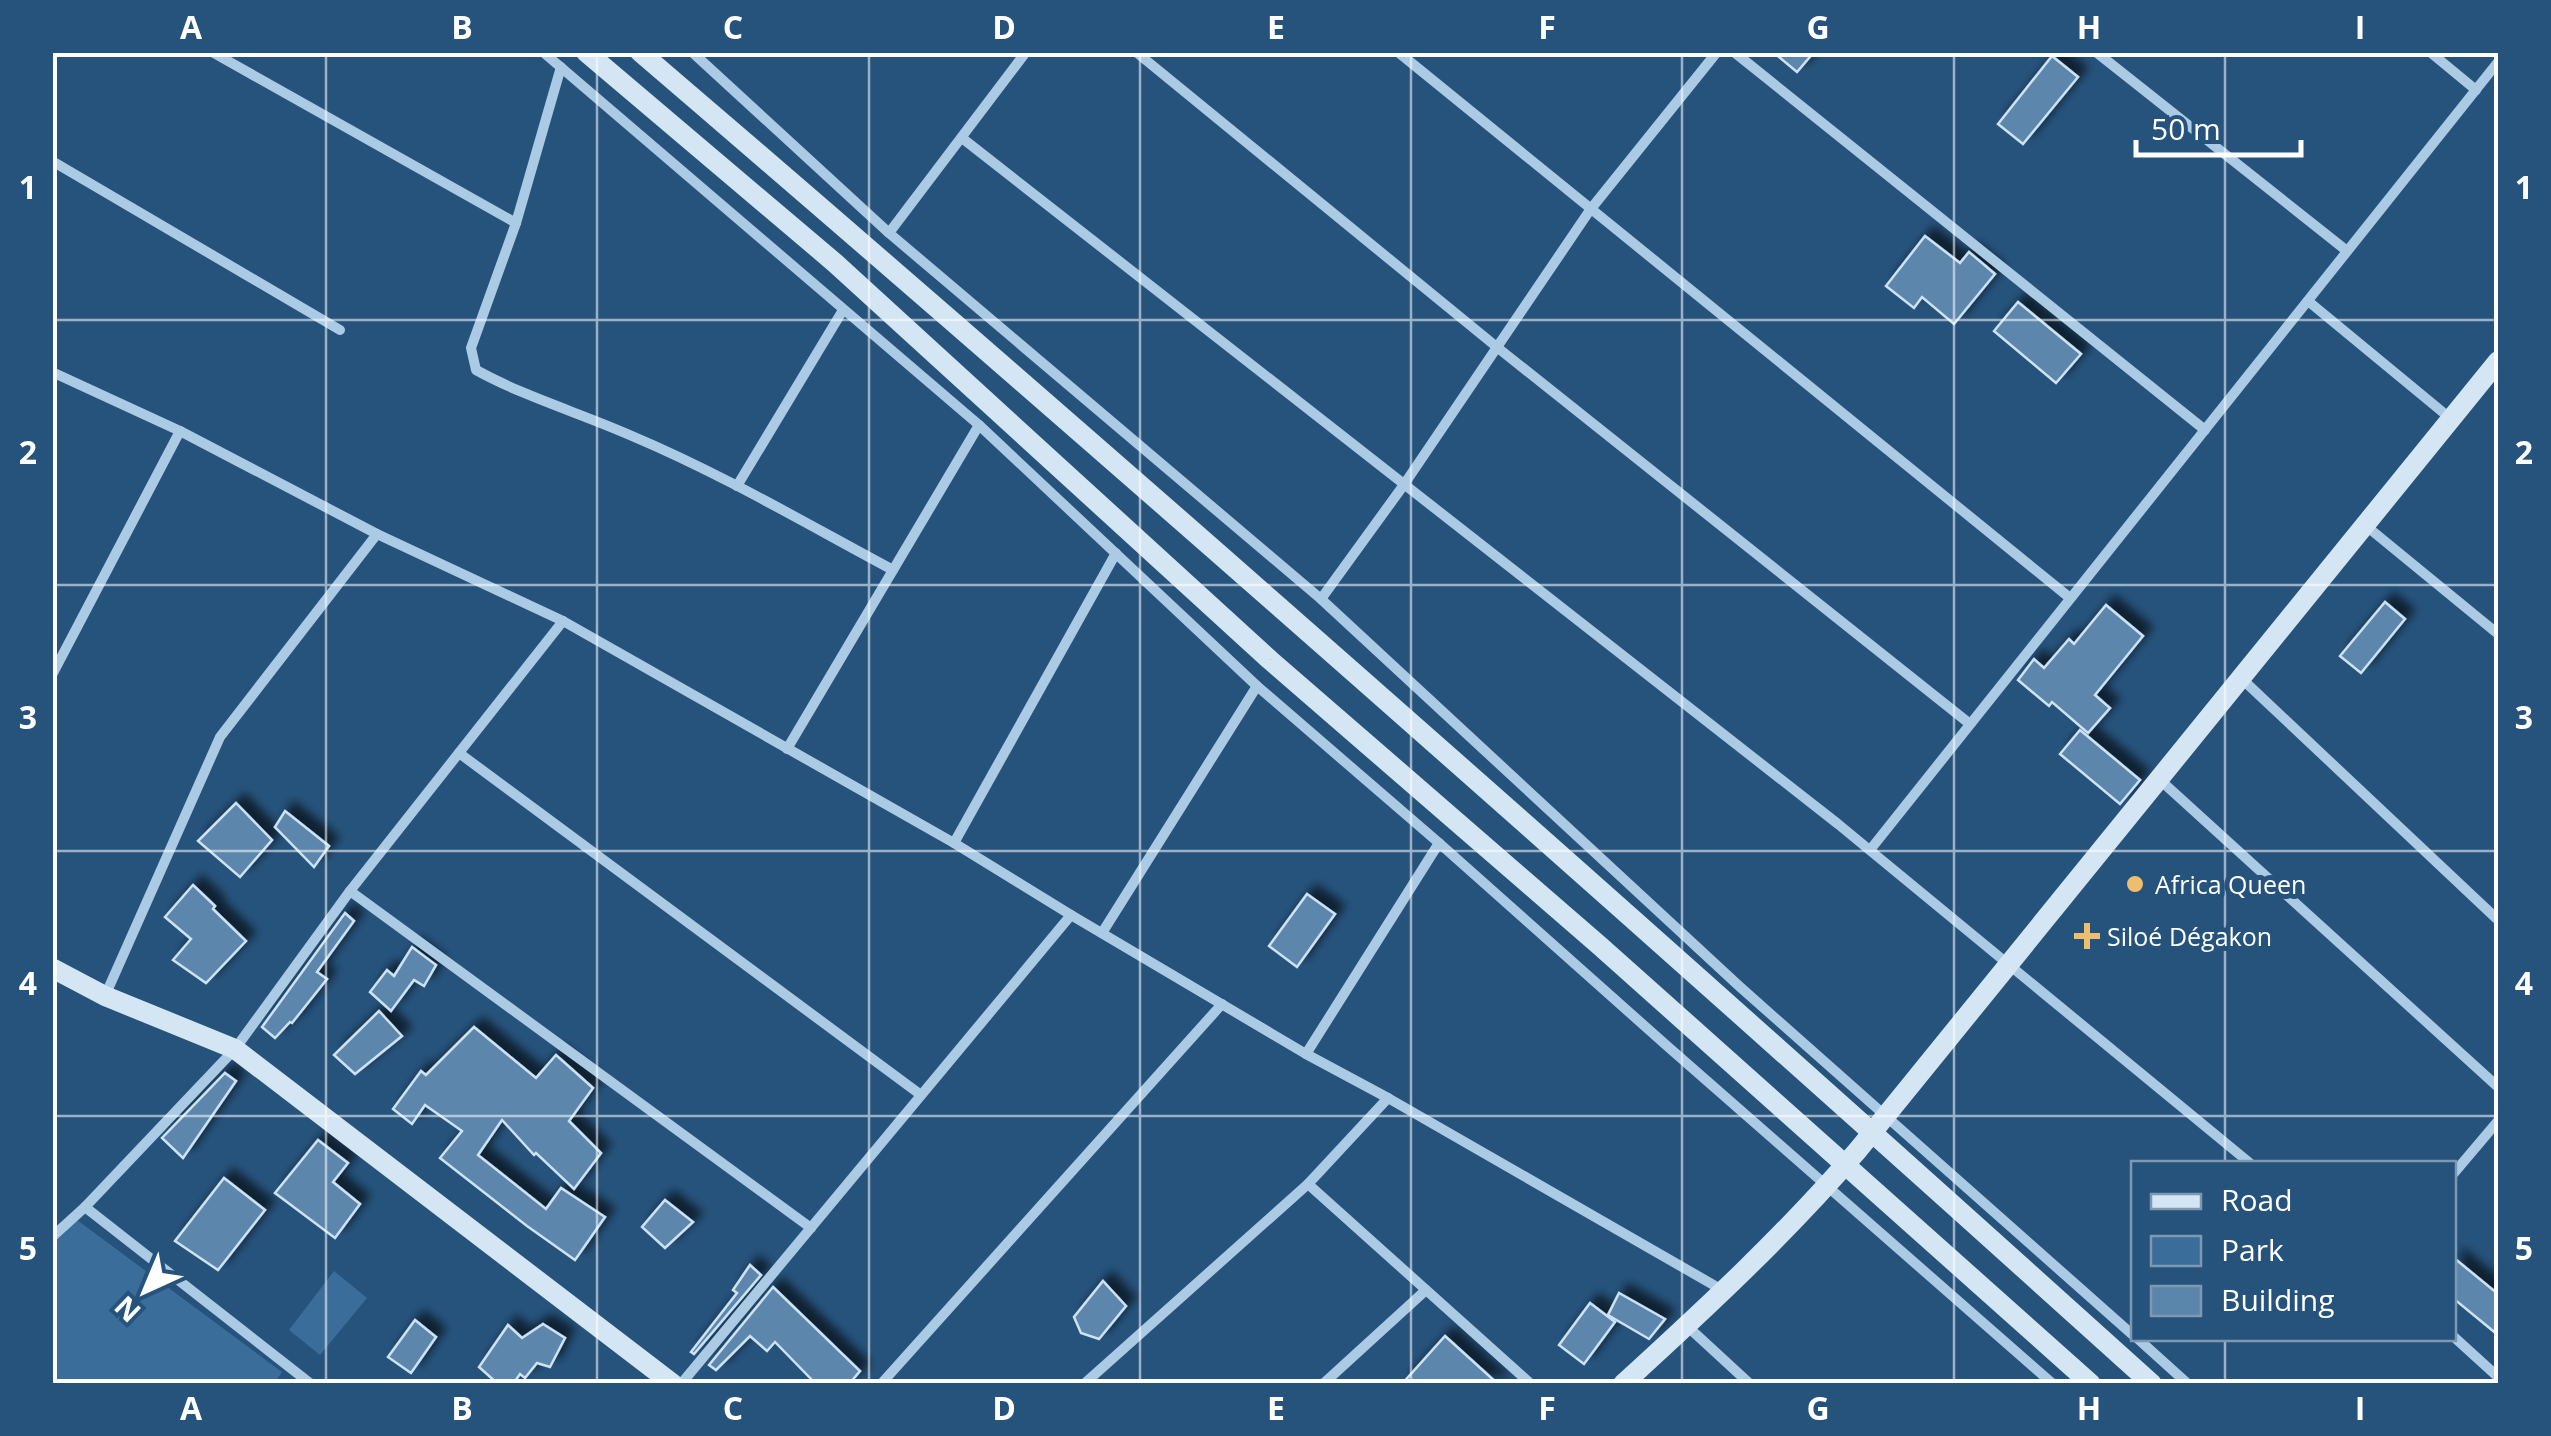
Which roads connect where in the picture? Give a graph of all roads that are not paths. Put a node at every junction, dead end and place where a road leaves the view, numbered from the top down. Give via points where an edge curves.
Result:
1 (212, 52) edge
2 (544, 52) edge
3 (586, 52) edge
4 (640, 52) edge
5 (692, 52) edge
6 (1026, 52) edge
7 (1136, 52) edge
8 (1398, 52) edge
9 (1717, 52) edge
10 (1734, 52) edge
11 (2096, 52) edge
12 (2430, 52) edge
13 (2498, 62) edge
14 (561, 67) junction
15 (2476, 90) junction
16 (962, 138) junction
17 (52, 162) edge
18 (1590, 210) junction
19 (516, 223) junction
20 (888, 233) junction
21 (2348, 252) junction
22 (2308, 301) junction
23 (844, 310) junction
24 (340, 330) dead end
25 (1498, 348) junction
26 (2498, 361) edge
27 (52, 372) edge
28 (2451, 419) junction
29 (979, 425) junction
30 (2205, 430) junction
31 (180, 432) junction
32 (737, 486) junction
33 (1404, 486) junction
34 (2365, 525) junction
35 (376, 534) junction
36 (1116, 553) junction
37 (893, 570) junction
38 (2070, 598) junction
39 (1322, 599) junction
40 (563, 622) junction
41 (2498, 634) edge
42 (52, 676) edge
43 (2241, 678) junction
44 (1256, 686) junction
45 (1970, 724) junction
46 (786, 749) junction
47 (459, 753) junction
48 (2158, 780) junction
49 (1439, 842) junction
50 (954, 843) junction
51 (1870, 850) junction
52 (350, 891) junction
53 (1071, 915) junction
54 (2498, 920) edge
55 (1102, 933) junction
56 (2009, 962) junction
57 (52, 968) edge
58 (105, 996) junction
59 (1222, 1004) junction
60 (235, 1048) junction
61 (1306, 1054) junction
62 (2498, 1087) edge
63 (922, 1095) junction
64 (1388, 1098) junction
65 (2498, 1121) edge
66 (1879, 1124) junction
67 (2247, 1161) edge
68 (1845, 1165) junction
69 (2456, 1171) edge
70 (1308, 1184) junction
71 (1826, 1185) junction
72 (84, 1207) junction
73 (811, 1228) junction
74 (52, 1237) edge
75 (1426, 1290) junction
76 (1724, 1291) junction
77 (1687, 1326) junction
78 (2131, 1334) edge
79 (2456, 1339) edge
80 (2140, 1341) edge
81 (2498, 1377) edge
82 (311, 1384) edge
83 (677, 1384) edge
84 (881, 1384) edge
85 (1084, 1384) edge
86 (1323, 1384) edge
87 (1532, 1384) edge
88 (1623, 1384) edge
89 (1750, 1384) edge
90 (2053, 1384) edge
91 (2091, 1384) edge
92 (2152, 1384) edge
93 (2188, 1384) edge

1 - 19 street
2 - 14 street
3 - 68 street via 834,263 1270,660
4 - 66 street
5 - 20 street
6 - 16 street
7 - 25 street
8 - 18 street
9 - 18 street
10 - 30 street
11 - 21 street
12 - 15 street
13 - 15 street
14 - 19 street
14 - 23 street
15 - 21 street
16 - 20 street
16 - 33 street
17 - 24 street
18 - 25 street
18 - 38 street
19 - 32 street via 471,348 476,370
20 - 39 street
21 - 22 street
22 - 28 street
22 - 30 street
23 - 29 street
23 - 32 street
25 - 33 street
25 - 45 street
26 - 28 street
27 - 31 street
28 - 34 street
29 - 36 street
29 - 37 street
30 - 38 street
31 - 35 street
31 - 42 street
32 - 37 street
33 - 39 street
33 - 51 street
34 - 41 street
34 - 43 street
35 - 40 street
35 - 58 street via 220,737
36 - 44 street
36 - 50 street
37 - 46 street
38 - 45 street
39 - 66 street
40 - 46 street
40 - 47 street
43 - 48 street
43 - 54 street
44 - 49 street
44 - 55 street
45 - 51 street
46 - 50 street
47 - 52 street
47 - 63 street
48 - 56 street
48 - 62 street
49 - 61 street
49 - 71 street
50 - 53 street
51 - 56 street
52 - 60 street
52 - 73 street
53 - 55 street
53 - 63 street
55 - 59 street
56 - 66 street
56 - 67 street
57 - 58 street
58 - 60 street
59 - 61 street
59 - 84 street
60 - 72 street
60 - 83 street
61 - 64 street
63 - 73 street
64 - 70 street
64 - 76 street
65 - 69 street
66 - 68 street
66 - 78 street
66 - 92 street
68 - 71 street
68 - 91 street
70 - 75 street
70 - 85 street
71 - 76 street
71 - 90 street
72 - 74 street
72 - 82 street
73 - 83 street
75 - 86 street
75 - 87 street
76 - 77 street
77 - 88 street
77 - 89 street
79 - 81 street
80 - 93 street

